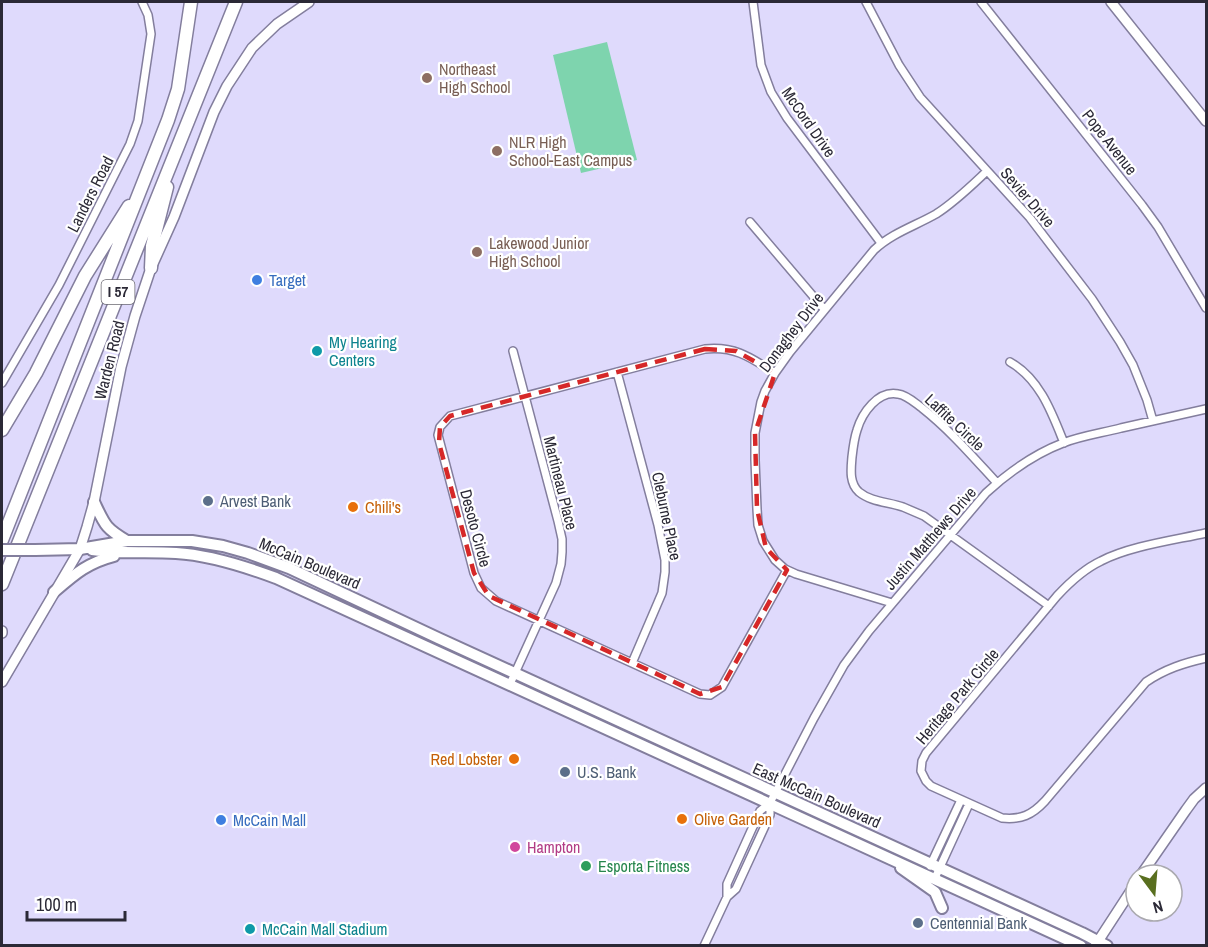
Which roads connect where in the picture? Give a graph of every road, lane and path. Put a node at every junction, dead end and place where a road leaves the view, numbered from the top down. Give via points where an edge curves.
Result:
1 (142, 2) edge
2 (191, 2) edge
3 (236, 2) edge
4 (309, 2) edge
5 (753, 2) edge
6 (866, 2) edge
7 (981, 2) edge
8 (1111, 2) edge
9 (1206, 121) edge
10 (177, 148) junction
11 (987, 171) junction
12 (144, 182) junction
13 (750, 222) dead end
14 (881, 243) junction
15 (151, 268) junction
16 (1206, 308) edge
17 (824, 309) junction
18 (513, 351) dead end
19 (1010, 362) dead end
20 (617, 372) junction
21 (774, 373) junction
22 (2, 383) edge
23 (525, 396) junction
24 (1206, 409) edge
25 (1154, 421) junction
26 (2, 430) edge
27 (1064, 443) junction
28 (997, 483) junction
29 (94, 502) junction
30 (1206, 533) edge
31 (950, 534) junction
32 (2, 540) edge
33 (127, 541) junction
34 (80, 549) junction
35 (2, 550) edge
36 (124, 553) junction
37 (787, 570) junction
38 (2, 584) edge
39 (54, 592) junction
40 (892, 603) junction
41 (1049, 606) junction
42 (540, 621) junction
43 (1206, 658) edge
44 (632, 663) junction
45 (515, 673) junction
46 (2, 682) edge
47 (510, 684) junction
48 (1206, 788) edge
49 (773, 798) junction
50 (961, 800) junction
51 (969, 804) junction
52 (887, 856) junction
53 (1150, 863) edge
54 (933, 871) junction
55 (1124, 903) edge
56 (942, 908) dead end
57 (1100, 944) edge
58 (704, 945) edge
59 (1081, 945) edge

1 - 22 street, Landers Road via 151,34 138,121 130,144 59,285
2 - 12 highway, I 57 via 178,89
3 - 10 highway, I 57
4 - 15 street, Warden Road via 264,35 238,67 211,121
5 - 14 street, McCord Drive via 761,65 771,92
6 - 11 street, Sevier Drive via 909,81
7 - 16 street, Pope Avenue via 1142,205
8 - 9 street
10 - 15 highway via 152,246
10 - 38 highway, I 57
11 - 14 street, Donaghey Drive via 945,208
11 - 25 street, Sevier Drive via 1030,218 1105,318 1133,365
12 - 26 highway via 85,276 36,374
12 - 32 highway, I 57
13 - 17 street
14 - 17 street, Donaghey Drive
15 - 29 street, Warden Road via 121,367
17 - 21 street, Donaghey Drive
18 - 23 street, Martineau Place
19 - 27 street via 1034,383
20 - 21 street, Desoto Circle via 712,348 726,348 746,355
20 - 23 street, Desoto Circle
20 - 44 street, Cleburne Place via 665,560 658,604
21 - 37 street, Donaghey Drive via 761,402 755,433 757,509 766,548
23 - 42 street, Martineau Place via 562,540 556,583
23 - 42 street, Desoto Circle via 450,416 438,435 478,583 496,601
24 - 25 street, Justin Matthews Drive
25 - 27 street, Justin Matthews Drive
27 - 28 street, Justin Matthews Drive via 1039,454
28 - 31 street, Justin Matthews Drive
28 - 31 street, Laffite Circle via 943,424 917,404 898,394 883,395 875,401 865,412 855,437 851,473 857,490 868,498 924,516
29 - 33 main road via 109,530
29 - 34 street, Warden Road
30 - 41 street, Heritage Park Circle via 1129,550 1101,561 1075,578
31 - 40 street, Justin Matthews Drive
31 - 41 street, Laffite Circle
33 - 34 main road, McCain Boulevard
33 - 45 main road, McCain Boulevard via 208,543 265,558
34 - 35 main road, McCain Boulevard, bridge
34 - 36 main road, McCain Boulevard
34 - 39 street, Warden Road
36 - 39 main road via 83,568
36 - 47 main road, McCain Boulevard via 176,553 224,560 258,571
37 - 40 street, Donaghey Drive
37 - 44 street, Desoto Circle via 726,681 716,692 700,694
39 - 46 street, Warden Road
40 - 49 street, Justin Matthews Drive via 844,665
41 - 50 street, Heritage Park Circle via 922,760 921,771 926,781
42 - 44 street, Desoto Circle
42 - 45 street, Martineau Place
43 - 51 street, Heritage Park Circle via 1164,670 1146,682 1030,815 1002,819
45 - 47 street, Martineau Place
45 - 49 main road, East McCain Boulevard
47 - 49 main road, East McCain Boulevard
48 - 53 street
49 - 52 main road, East McCain Boulevard
49 - 54 main road, East McCain Boulevard
49 - 58 street, Justin Matthews Drive via 770,815 736,889 727,897
50 - 51 street, Heritage Park Circle
50 - 54 street
51 - 54 street
52 - 54 main road, East McCain Boulevard
52 - 56 main road via 936,892
54 - 57 main road, East McCain Boulevard
54 - 59 main road, East McCain Boulevard
55 - 57 street

